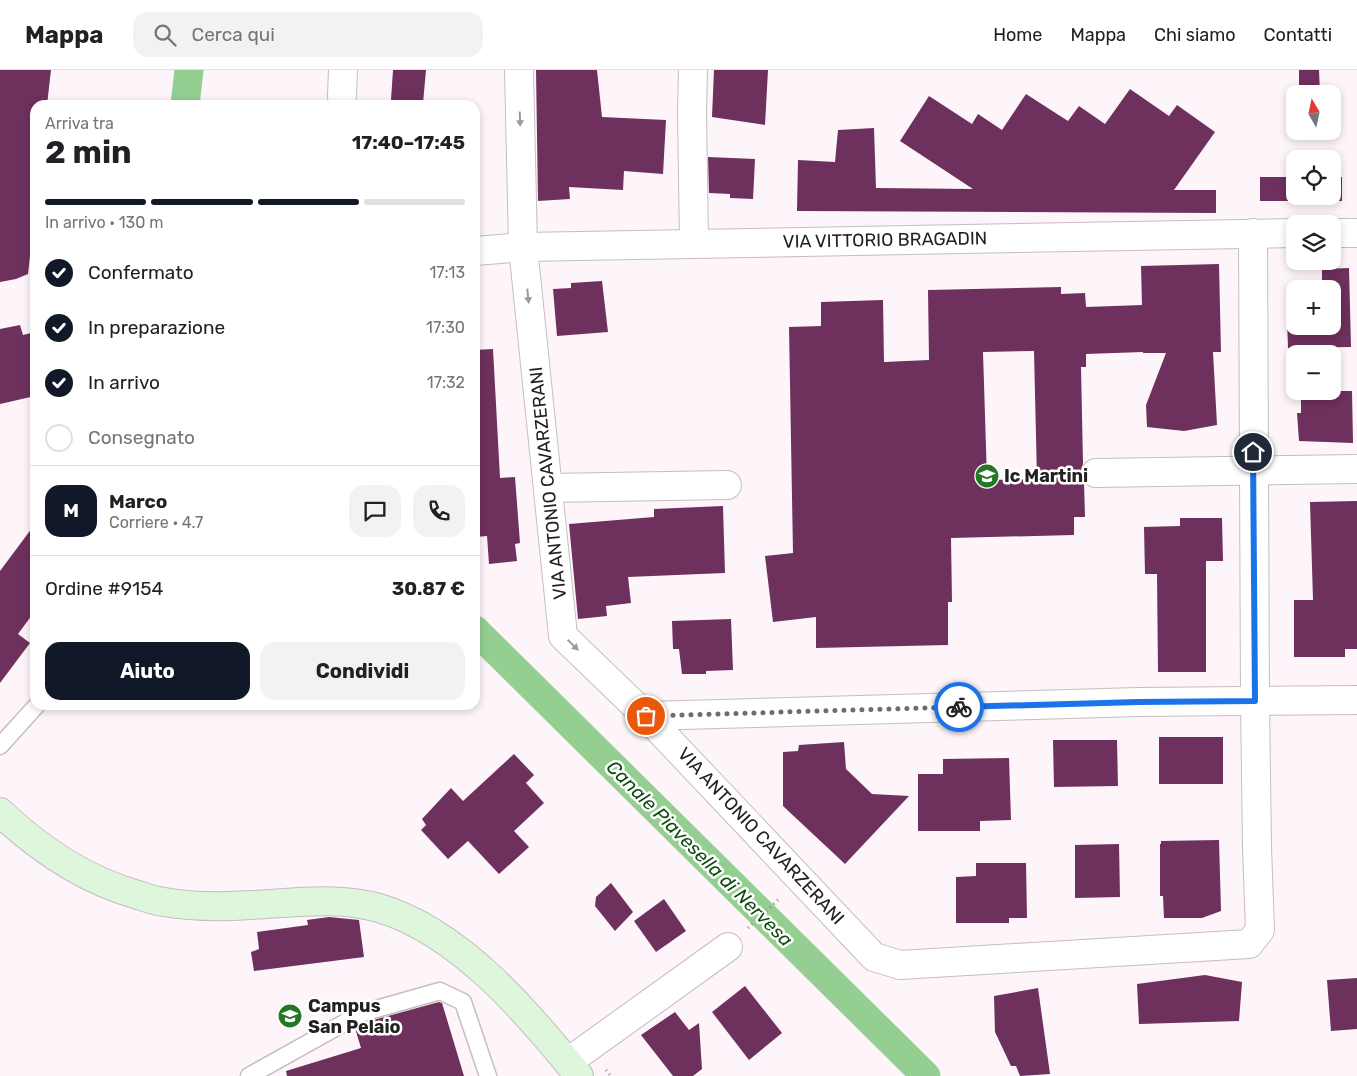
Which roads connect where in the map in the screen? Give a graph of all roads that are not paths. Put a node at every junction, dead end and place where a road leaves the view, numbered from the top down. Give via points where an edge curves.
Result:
1 (519, 70) edge
2 (694, 70) edge
3 (1253, 233) junction
4 (1286, 233) edge
5 (1341, 233) edge
6 (1357, 233) edge
7 (694, 244) junction
8 (523, 247) junction
9 (480, 251) edge
10 (1357, 469) edge
11 (1253, 471) junction
12 (1096, 472) dead end
13 (727, 485) dead end
14 (548, 488) junction
15 (1357, 700) edge
16 (1255, 701) junction
17 (32, 710) edge
18 (646, 716) junction
19 (0, 746) edge
20 (0, 812) edge
21 (728, 947) road end
22 (574, 1069) edge
23 (249, 1076) edge
24 (488, 1076) edge

1 -> 8 street, VIA ANTONIO CAVARZERANI
2 - 7 street
3 - 4 street, VIA VITTORIO BRAGADIN
3 - 7 street, VIA VITTORIO BRAGADIN
3 - 11 street, VIA ANTONIO CAVARZERANI
5 - 6 street
7 - 8 street, VIA VITTORIO BRAGADIN
8 - 9 street, VIA VITTORIO BRAGADIN
8 -> 14 street, VIA ANTONIO CAVARZERANI
10 - 11 street
11 - 12 street
11 - 16 street, VIA ANTONIO CAVARZERANI
13 - 14 street
14 -> 18 street, VIA ANTONIO CAVARZERANI via 563,636
15 - 16 street
16 - 18 street
16 - 18 street, VIA ANTONIO CAVARZERANI via 1260,930 1249,944 900,965 874,957
17 - 19 lane
20 - 22 street via 23,834 82,873 162,902 208,907 345,901 379,908 416,924 459,949 502,988
21 - 22 street
23 - 24 lane via 362,1013 440,991 463,1002

